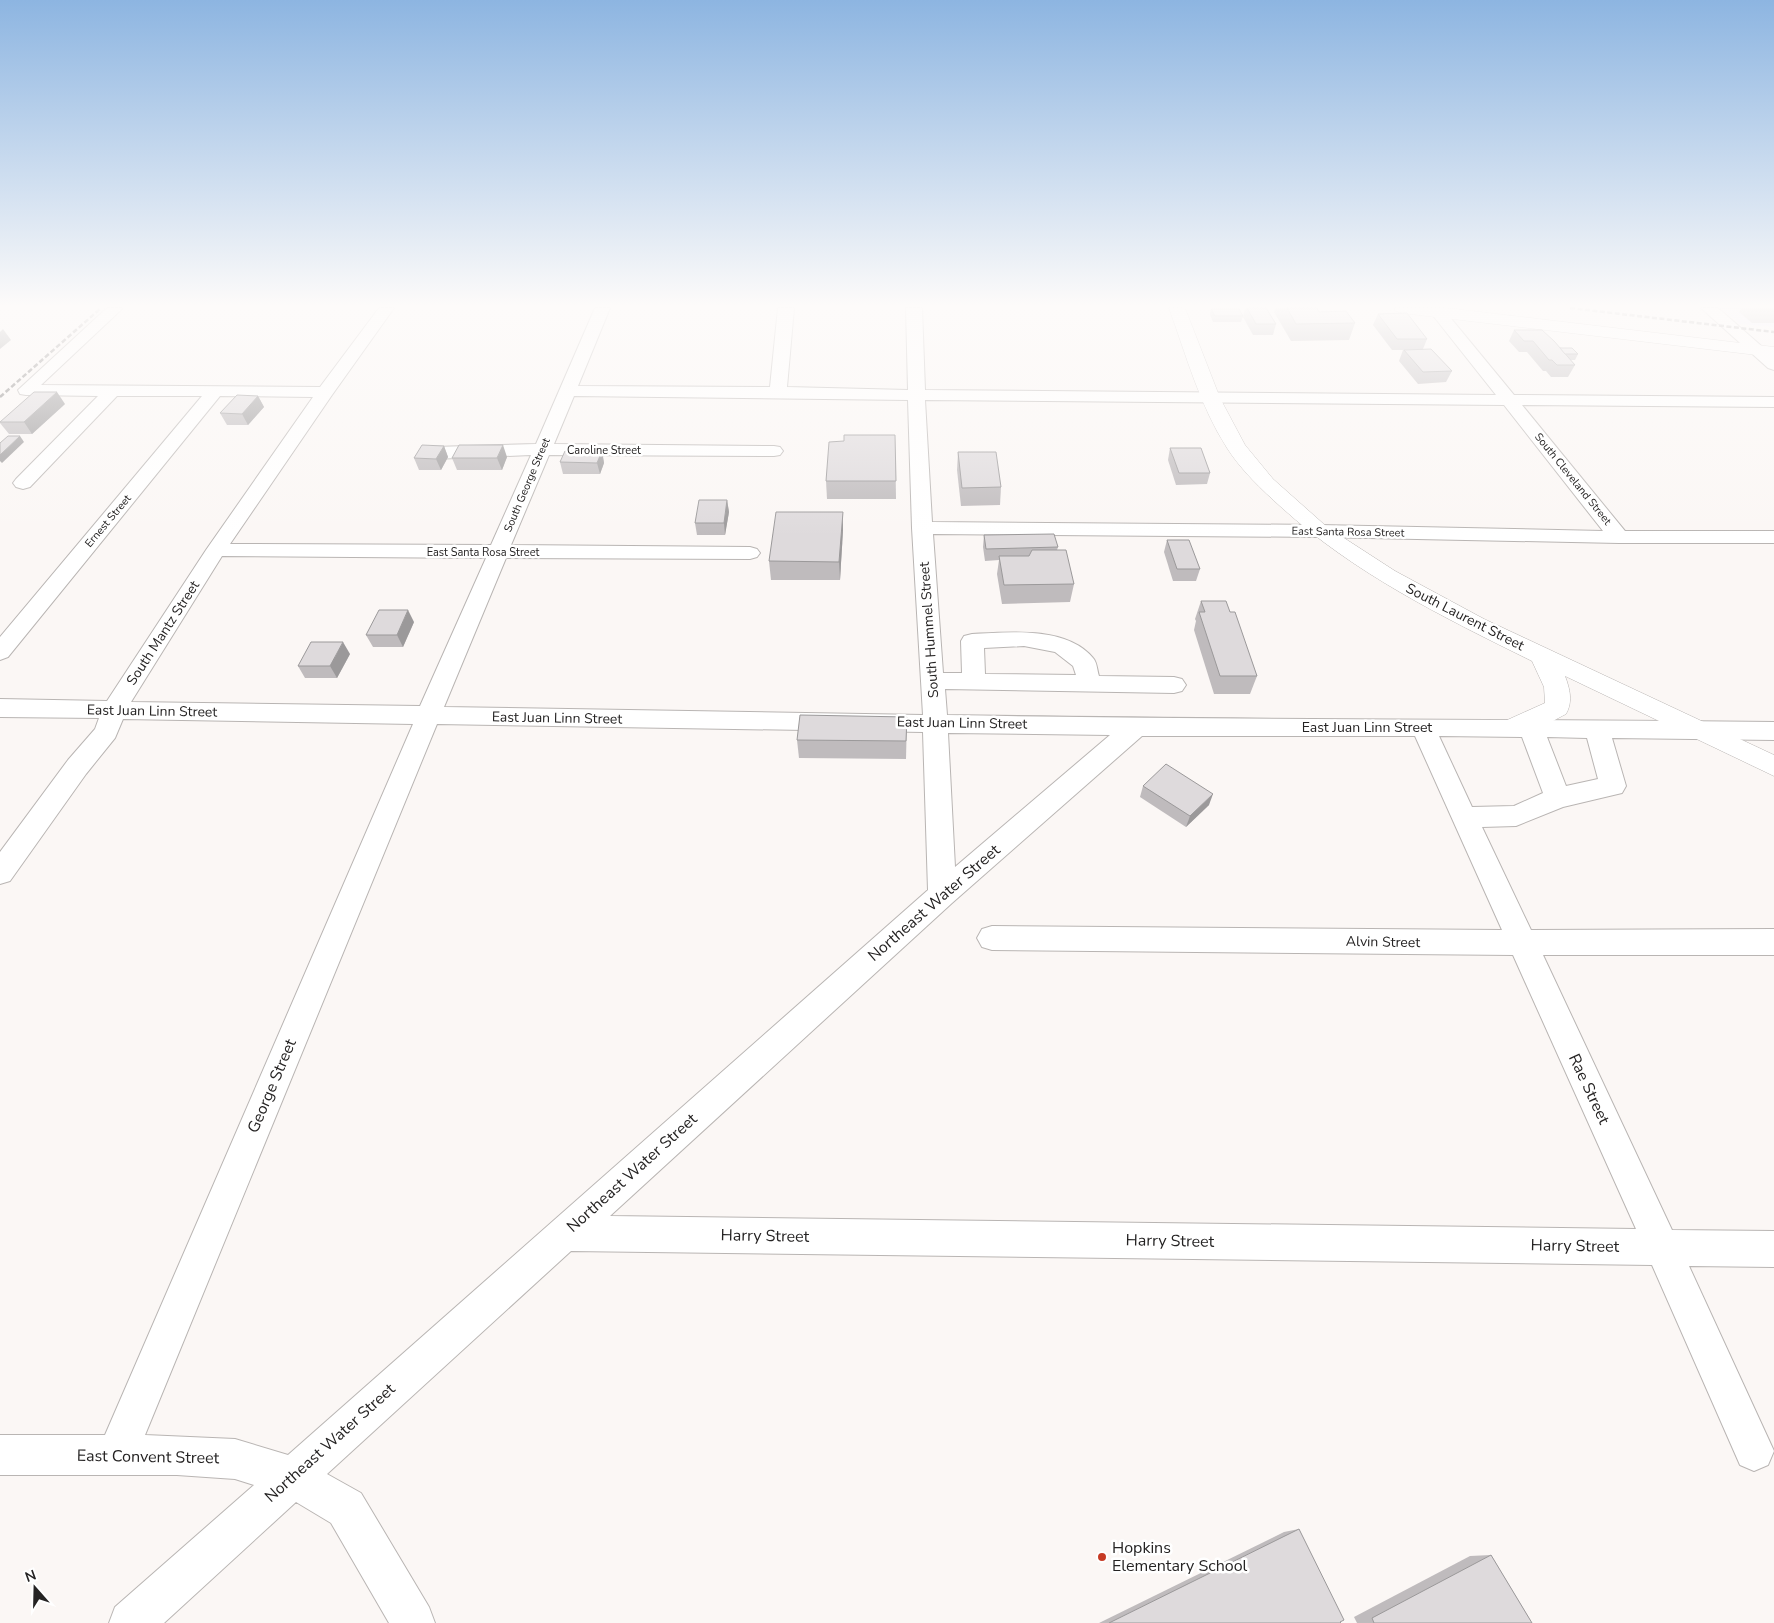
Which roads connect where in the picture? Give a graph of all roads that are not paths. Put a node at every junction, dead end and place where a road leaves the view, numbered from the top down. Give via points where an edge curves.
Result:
1 (33, 384) edge
2 (331, 384) edge
3 (570, 384) edge
4 (779, 384) edge
5 (915, 384) edge
6 (1206, 384) edge
7 (1497, 384) edge
8 (113, 390) junction
9 (215, 391) junction
10 (567, 391) junction
11 (325, 392) junction
12 (778, 392) junction
13 (915, 395) junction
14 (1211, 398) junction
15 (1509, 398) junction
16 (1774, 402) edge
17 (542, 449) junction
18 (774, 450) dead end
19 (434, 453) edge
20 (23, 484) dead end
21 (922, 528) junction
22 (1320, 531) junction
23 (1619, 537) junction
24 (1774, 537) edge
25 (216, 550) junction
26 (498, 552) junction
27 (750, 553) dead end
28 (930, 650) junction
29 (0, 652) edge
30 (973, 652) junction
31 (1542, 656) junction
32 (932, 681) junction
33 (974, 681) junction
34 (1089, 682) junction
35 (1174, 684) dead end
36 (0, 708) edge
37 (113, 711) junction
38 (428, 716) junction
39 (936, 722) junction
40 (1136, 727) junction
41 (1423, 727) junction
42 (1522, 728) junction
43 (1597, 730) junction
44 (1697, 731) junction
45 (1774, 732) edge
46 (1774, 766) edge
47 (1558, 798) junction
48 (1464, 817) junction
49 (0, 873) edge
50 (942, 895) junction
51 (992, 938) dead end
52 (1774, 942) edge
53 (1521, 943) junction
54 (566, 1233) junction
55 (1663, 1247) junction
56 (1774, 1249) edge
57 (1754, 1451) dead end
58 (0, 1455) edge
59 (117, 1455) junction
60 (293, 1477) junction
61 (131, 1623) edge
62 (413, 1623) edge

1 - 8 street via 26,390
2 - 11 street, South Mantz Street
3 - 10 street, South George Street
4 - 12 street
5 - 13 street, South Hummel Street
6 - 14 main road, South Laurent Street
7 - 15 street, South Cleveland Street
8 - 9 street
8 - 20 street
9 - 11 street
9 - 29 street, Ernest Street
10 - 12 street
10 - 17 street, South George Street
11 - 25 street, South Mantz Street
12 - 13 street
13 - 14 street
13 - 21 street, South Hummel Street
14 - 15 street
14 - 22 main road, South Laurent Street via 1236,447 1266,483
15 - 16 street
15 - 23 street, South Cleveland Street
17 - 18 street, Caroline Street
17 - 19 street, Caroline Street
17 - 26 street, South George Street
21 - 22 street, East Santa Rosa Street
21 - 28 street, South Hummel Street
22 - 23 street, East Santa Rosa Street
22 - 31 main road, South Laurent Street via 1386,576
23 - 24 street, East Santa Rosa Street
25 - 26 street, East Santa Rosa Street
25 - 37 street, South Mantz Street
26 - 27 street, East Santa Rosa Street
26 - 38 street, South George Street
28 - 30 street
28 - 32 street, South Hummel Street
30 - 33 street
30 - 34 street via 972,641 1024,639 1062,646 1084,662
31 - 42 main road via 1558,692 1557,708
31 - 44 main road, South Laurent Street
32 - 33 street
32 - 39 street, South Hummel Street
33 - 34 street
34 - 35 street
36 - 37 street, East Juan Linn Street
37 - 38 street, East Juan Linn Street
37 - 49 street, South Mantz Street via 106,732
38 - 39 street, East Juan Linn Street
38 - 59 street, George Street
39 - 40 street, East Juan Linn Street
39 - 50 street, South Hummel Street
40 - 41 street, East Juan Linn Street
40 - 50 street, Northeast Water Street
41 - 42 street, East Juan Linn Street
41 - 48 street, Rae Street
42 - 43 street, East Juan Linn Street
42 - 47 street
43 - 44 street, East Juan Linn Street
43 - 47 street via 1613,786
44 - 45 street, East Juan Linn Street
44 - 46 main road, South Laurent Street
47 - 48 street via 1516,816
48 - 53 street, Rae Street
50 - 54 street, Northeast Water Street
51 - 53 street, Alvin Street
52 - 53 street, Alvin Street
53 - 55 street, Rae Street
54 - 55 street, Harry Street
54 - 60 street, Northeast Water Street
55 - 56 street, Harry Street
55 - 57 street, Rae Street
58 - 59 street, East Convent Street
59 - 60 street, East Convent Street via 235,1459
60 - 61 street, Northeast Water Street
60 - 62 street, East Convent Street via 346,1508

